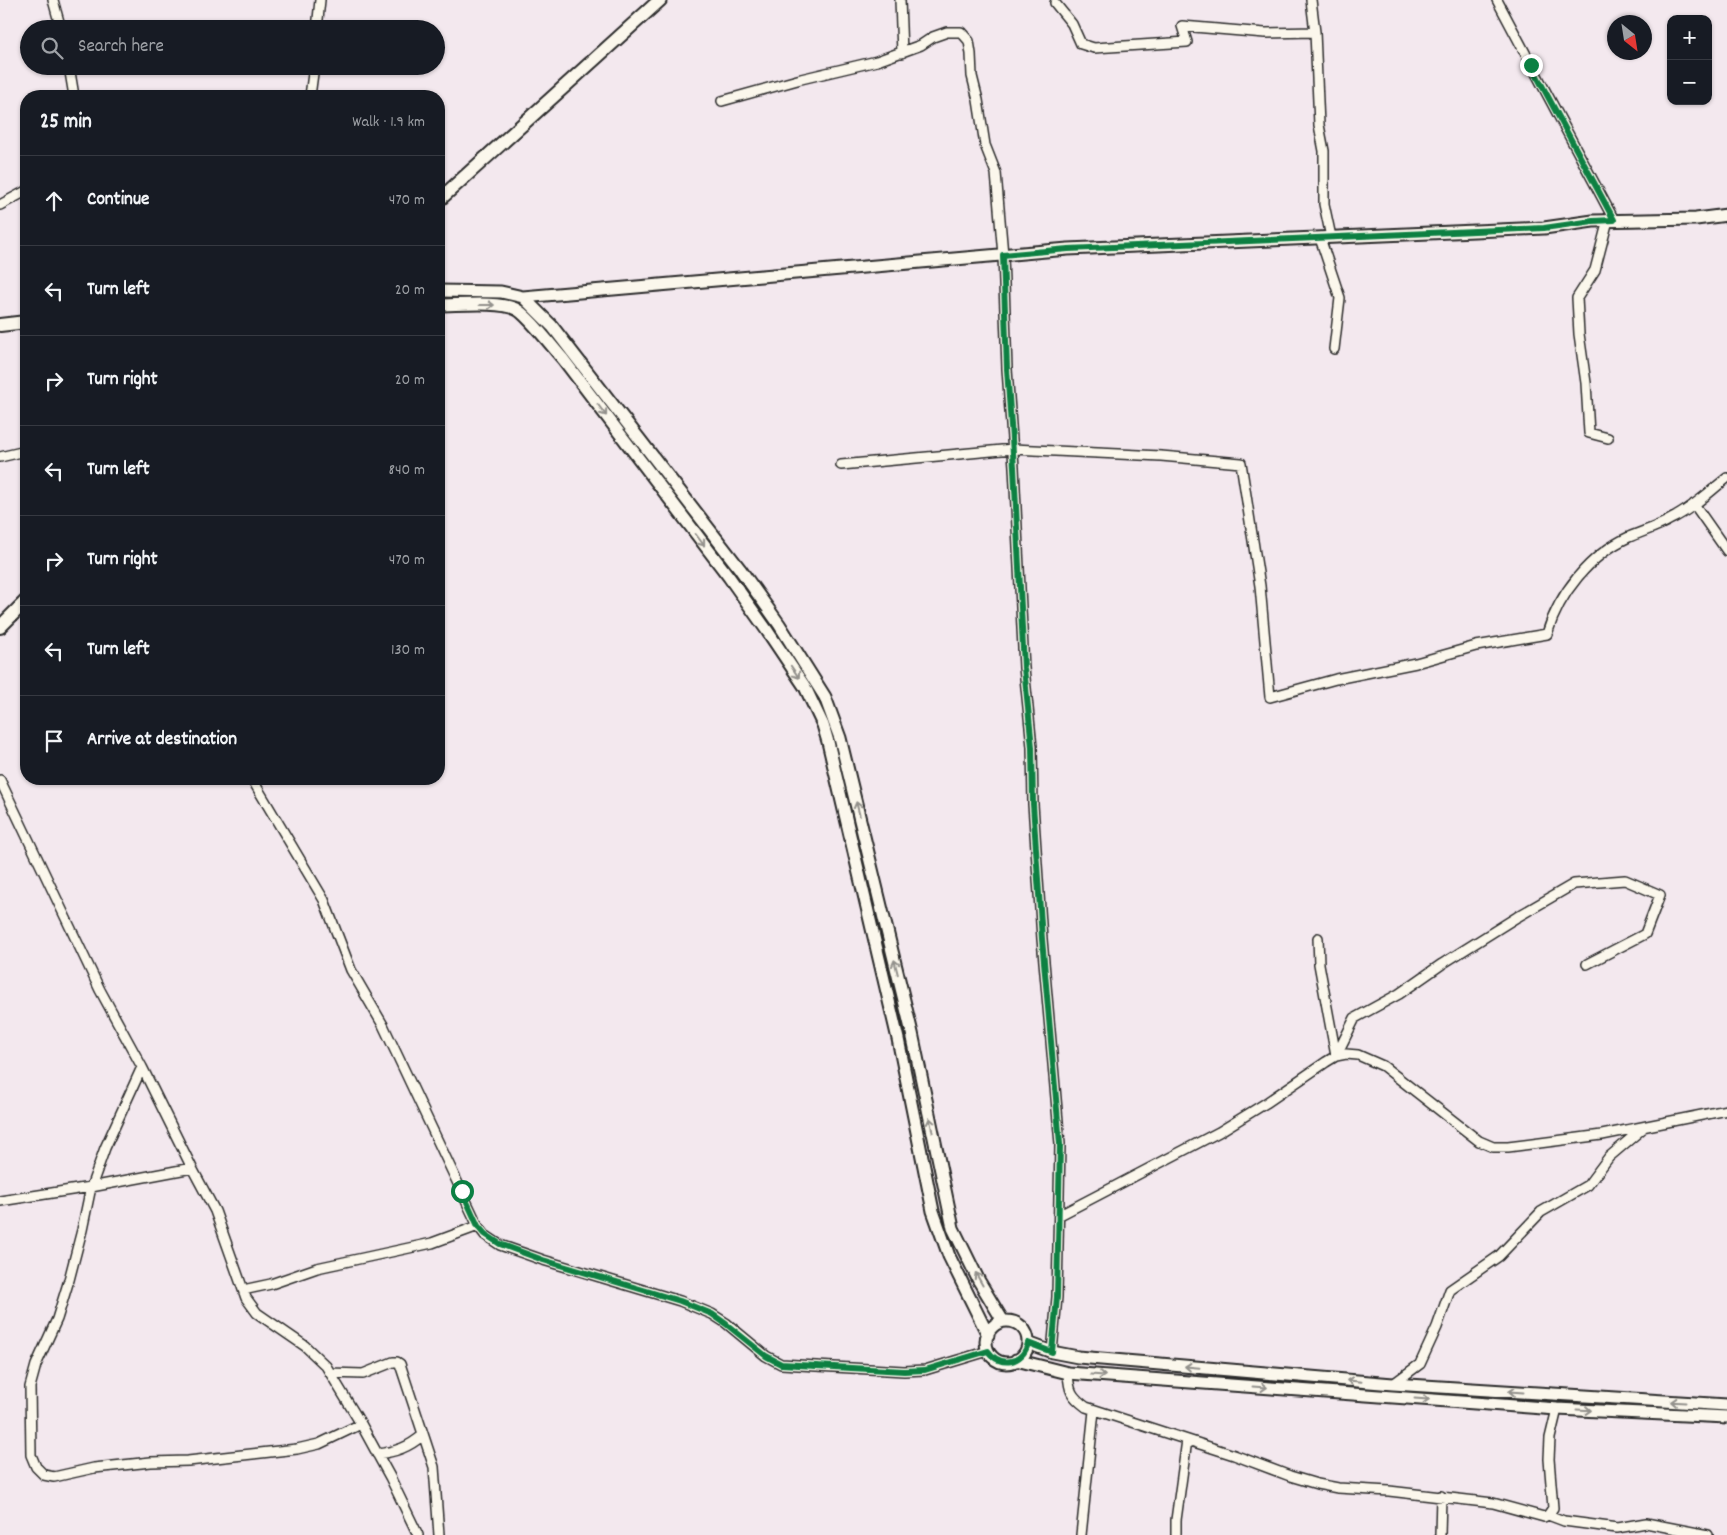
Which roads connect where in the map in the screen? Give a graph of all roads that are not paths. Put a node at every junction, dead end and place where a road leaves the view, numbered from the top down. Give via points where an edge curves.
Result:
1 (53, 0) edge
2 (320, 0) edge
3 (660, 0) edge
4 (900, 0) edge
5 (1312, 0) edge
6 (1497, 0) edge
7 (1054, 3) dead end
8 (59, 20) edge
9 (318, 20) edge
10 (1315, 32) junction
11 (902, 53) junction
12 (70, 75) edge
13 (313, 75) edge
14 (73, 90) edge
15 (311, 90) edge
16 (722, 101) dead end
17 (20, 194) edge
18 (445, 195) edge
19 (0, 205) edge
20 (1727, 215) edge
21 (1611, 220) junction
22 (1325, 237) junction
23 (1003, 255) junction
24 (445, 291) edge
25 (524, 297) junction
26 (445, 305) edge
27 (20, 323) edge
28 (0, 325) edge
29 (1334, 350) dead end
30 (1608, 438) dead end
31 (1013, 449) junction
32 (20, 453) edge
33 (0, 458) edge
34 (841, 465) dead end
35 (1727, 478) edge
36 (1694, 504) junction
37 (1727, 551) edge
38 (20, 608) edge
39 (0, 627) edge
40 (0, 780) edge
41 (256, 785) edge
42 (1318, 938) dead end
43 (1587, 964) dead end
44 (1336, 1056) junction
45 (142, 1068) junction
46 (1727, 1110) edge
47 (1642, 1128) junction
48 (192, 1168) junction
49 (91, 1187) junction
50 (0, 1201) edge
51 (1060, 1215) junction
52 (478, 1226) junction
53 (244, 1290) junction
54 (1003, 1321) junction
55 (988, 1335) junction
56 (1028, 1343) junction
57 (988, 1351) junction
58 (1052, 1352) junction
59 (1016, 1360) junction
60 (330, 1373) junction
61 (1068, 1373) junction
62 (1393, 1384) junction
63 (1727, 1404) edge
64 (1557, 1409) junction
65 (1094, 1411) junction
66 (1727, 1417) edge
67 (361, 1424) junction
68 (423, 1435) junction
69 (1187, 1440) junction
70 (377, 1454) junction
71 (1441, 1496) junction
72 (1548, 1515) junction
73 (1617, 1532) edge
74 (1673, 1532) edge
75 (418, 1535) edge
76 (439, 1535) edge
77 (1082, 1535) edge
78 (1176, 1535) edge
79 (1440, 1535) edge
80 (1708, 1535) edge

1 - 8 street
2 - 9 street
3 - 18 main road
4 - 11 street
5 - 10 street
6 - 21 street
7 - 10 street via 1072,24 1081,44 1094,48 1187,42 1182,26 1264,33
10 - 22 street via 1319,125 1324,151
11 - 16 street
11 - 23 street via 947,32 961,32 969,41 985,145 996,173
12 - 14 street
13 - 15 street
17 - 19 street
20 - 21 street via 1696,219
21 - 22 street via 1544,228
21 - 30 street via 1594,270 1577,298 1589,433
22 - 23 street
22 - 29 street via 1340,298
23 - 25 street
23 - 31 street
24 - 25 street via 501,292
54 -> 25 street via 953,1228 905,1004 840,738 825,698 740,569 574,351
26 -> 55 street via 500,305 517,309 543,334 729,577 805,687 823,725 830,751 898,1039 933,1211 948,1256
27 - 28 main road
31 - 34 street
31 - 36 street via 1241,463 1260,586 1270,697 1476,646 1547,634 1552,617 1585,568 1610,547 1671,520
31 - 51 street via 1042,939 1060,1144
32 - 33 street
35 - 36 street
36 - 37 street
38 - 39 main road
40 - 45 street via 100,990
41 - 52 street via 324,900 351,970 383,1025
42 - 44 street via 1319,964
43 - 44 street via 1645,934 1660,895 1625,880 1574,884 1355,1018
44 - 47 street via 1358,1055 1383,1066 1479,1140 1493,1147
44 - 51 street via 1219,1132
45 - 48 street
45 - 49 street
46 - 47 street
47 - 62 street via 1609,1157 1588,1185 1541,1212 1499,1256 1450,1290 1438,1327 1420,1364
48 - 49 street
48 - 53 street via 215,1211
49 - 50 street
49 - 67 street via 70,1280 30,1387 31,1455 44,1475 54,1477 94,1468 297,1448 318,1444
51 - 58 street
52 - 53 street via 432,1243 317,1268
52 - 57 street via 500,1244 712,1314 781,1364 925,1370
53 - 60 street via 258,1314 314,1353
54 - 55 street
54 - 56 street via 1014,1322 1023,1328
55 - 57 street
56 - 58 street
56 - 59 street
57 - 59 street via 1000,1361
62 -> 58 street via 1078,1357
59 - 61 street
60 - 67 street
60 - 68 street via 363,1374 397,1362 402,1367
61 -> 64 street
61 - 65 street via 1069,1388 1074,1398
63 -> 62 street
64 -> 66 street
64 - 72 street via 1550,1438 1553,1508
65 - 69 street
65 - 77 street
67 - 70 street
68 - 70 street via 399,1450
68 - 76 street via 435,1474
69 - 71 street via 1317,1484
69 - 78 street
70 - 75 street
71 - 72 street via 1493,1504 1544,1517
71 - 79 street
72 - 73 street
73 - 74 street via 1646,1523
74 - 80 street

